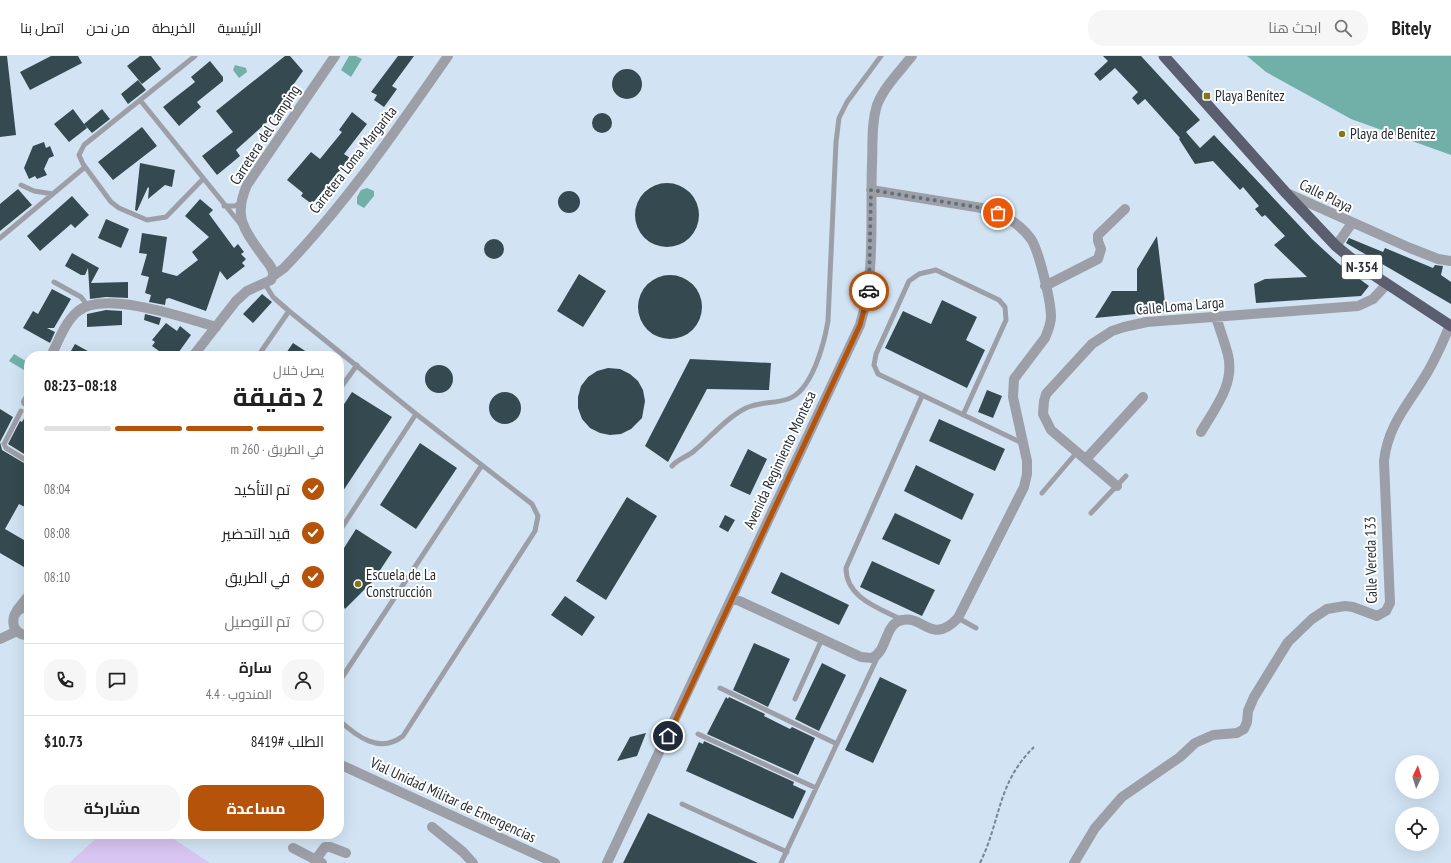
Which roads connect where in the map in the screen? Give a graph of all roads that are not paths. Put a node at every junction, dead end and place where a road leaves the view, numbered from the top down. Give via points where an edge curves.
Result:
1 (195, 56) edge
2 (335, 56) edge
3 (448, 56) edge
4 (881, 56) edge
5 (912, 56) edge
6 (1164, 56) edge
7 (140, 100) junction
8 (85, 167) junction
9 (203, 179) junction
10 (21, 185) dead end
11 (871, 190) junction
12 (1286, 193) junction
13 (53, 194) junction
14 (241, 202) junction
15 (224, 206) junction
16 (1125, 209) dead end
17 (1352, 222) junction
18 (244, 228) junction
19 (0, 238) edge
20 (1336, 246) junction
21 (1451, 261) edge
22 (273, 276) junction
23 (54, 282) dead end
24 (265, 284) junction
25 (1387, 284) junction
26 (1045, 286) junction
27 (88, 306) junction
28 (289, 311) junction
29 (1216, 317) junction
30 (1450, 326) edge
31 (216, 327) junction
32 (54, 351) edge
33 (197, 351) edge
34 (261, 351) edge
35 (339, 351) edge
36 (344, 355) edge
37 (357, 365) junction
38 (344, 383) edge
39 (922, 396) junction
40 (1143, 397) dead end
41 (24, 406) edge
42 (416, 414) junction
43 (963, 415) junction
44 (1201, 432) dead end
45 (1023, 444) junction
46 (1077, 452) junction
47 (24, 459) edge
48 (1086, 459) junction
49 (482, 465) junction
50 (672, 466) dead end
51 (1126, 476) dead end
52 (1117, 486) junction
53 (1042, 494) dead end
54 (1091, 513) dead end
55 (344, 524) edge
56 (733, 598) junction
57 (24, 601) edge
58 (24, 607) edge
59 (15, 613) junction
60 (958, 618) junction
61 (902, 620) junction
62 (976, 628) dead end
63 (0, 632) edge
64 (14, 632) junction
65 (24, 634) edge
66 (0, 639) edge
67 (822, 639) junction
68 (879, 654) junction
69 (344, 674) edge
70 (720, 688) dead end
71 (795, 699) dead end
72 (344, 724) edge
73 (698, 734) dead end
74 (837, 744) junction
75 (344, 766) edge
76 (816, 788) junction
77 (682, 804) dead end
78 (432, 827) dead end
79 (293, 848) dead end
80 (528, 852) junction
81 (786, 852) junction
82 (346, 853) dead end
83 (319, 861) edge
84 (473, 863) edge
85 (543, 863) edge
86 (555, 863) edge
87 (607, 863) edge
88 (781, 863) edge
89 (1074, 863) edge

1 - 7 lane
2 - 14 street, Carretera del Camping via 248,185
3 - 22 street, Carretera Loma Margarita via 394,134 341,203 288,264
4 - 50 lane via 847,102 839,118 828,321 822,350 807,383 799,393 787,400 762,403 734,415 693,452 677,460
5 - 11 street, Avenida Regimiento Montesa via 884,91 877,106 873,126
6 - 12 highway, N-354
7 - 8 lane via 82,148 80,160
7 - 9 lane
8 - 9 lane via 111,202 148,220 166,217
8 - 13 lane
9 - 15 lane
10 - 13 lane via 34,191
11 - 26 street via 988,209 1006,217 1023,230 1036,248
11 - 56 street, Avenida Regimiento Montesa via 870,277 860,325
12 - 17 street, Calle Playa
12 - 20 highway, N-354
13 - 19 lane
14 - 15 lane via 234,206
14 - 18 street, Carretera del Camping via 240,216
15 - 18 lane
16 - 26 street via 1098,235 1101,250 1098,259
17 - 20 street, Calle Playa
17 - 21 street via 1424,253
18 - 22 street, Carretera del Camping via 272,268
20 - 25 highway, N-354 via 1358,265
22 - 24 street, Carretera Loma Margarita
23 - 27 lane via 81,297
24 - 28 lane via 273,297
24 - 31 street via 241,296
25 - 29 street, Calle Loma Larga via 1373,299 1358,306
25 - 30 highway, N-354
26 - 45 street via 1051,316 1049,330 1014,379 1013,397
27 - 31 street via 145,306
27 - 32 street via 81,308 73,316
28 - 34 lane
28 - 35 lane
29 - 44 street via 1228,356 1228,379 1226,388
29 - 46 street, Calle Loma Larga via 1135,324 1112,331 1092,344 1046,394 1042,407 1047,425
30 - 89 street, Calle Vereda 133 via 1419,387 1395,421 1387,442 1384,461 1390,603 1386,611 1377,616 1353,607 1336,606 1327,608 1312,618 1288,642 1254,697 1244,729 1237,733 1213,735 1195,742 1180,757 1122,797 1095,828
31 - 33 street
36 - 37 lane
37 - 38 lane
37 - 42 lane
39 - 43 lane
39 - 43 lane via 878,374 874,360 909,281 925,272 936,270 999,300 1007,312 1006,320
39 - 61 lane via 846,568 847,582 854,592
40 - 48 street
41 - 47 lane via 4,444 6,448
42 - 49 lane
42 - 55 lane
43 - 45 lane
45 - 60 street via 1027,468 1024,487
46 - 48 street, Calle Loma Larga
46 - 53 lane
48 - 52 street, Calle Loma Larga
49 - 69 lane
49 - 72 lane via 535,507 538,521 535,531 403,736 386,744 373,744
51 - 52 lane
52 - 54 lane
56 - 67 street
56 - 87 street, Avenida Regimiento Montesa
57 - 59 street
58 - 59 street
59 - 64 street
60 - 61 street via 948,628 936,630
60 - 62 lane
61 - 68 street via 891,629
63 - 64 lane
64 - 65 street
64 - 66 street
67 - 68 street via 866,658
67 - 71 lane
68 - 74 lane
70 - 74 lane
73 - 76 lane
74 - 76 lane
75 - 80 street, Vial Unidad Militar de Emergencias
76 - 81 lane
77 - 81 lane
78 - 84 street
79 - 83 street
80 - 85 street
80 - 86 street, Vial Unidad Militar de Emergencias
81 - 88 lane
82 - 83 street via 325,847

